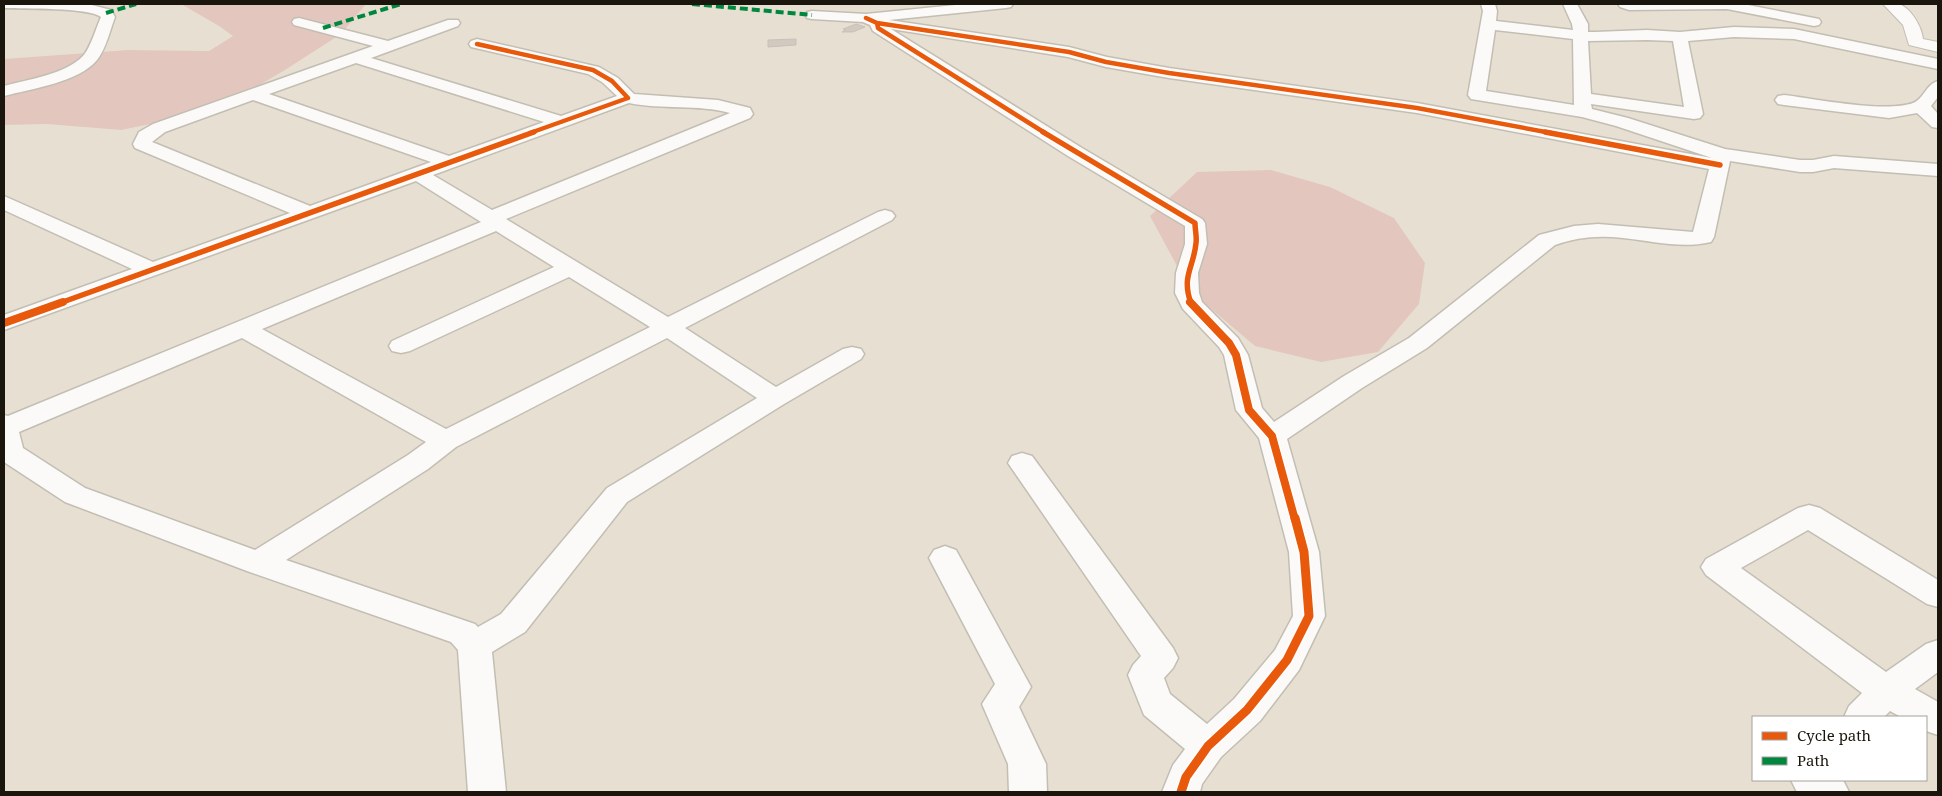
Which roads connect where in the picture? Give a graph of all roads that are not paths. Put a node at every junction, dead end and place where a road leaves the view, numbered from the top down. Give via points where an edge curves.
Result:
1 (4, 4) edge
2 (1006, 4) edge
3 (1488, 4) edge
4 (1570, 4) edge
5 (1625, 4) edge
6 (1883, 4) edge
7 (1890, 4) edge
8 (812, 15) dead end
9 (872, 20) junction
10 (299, 22) dead end
11 (453, 23) dead end
12 (1488, 25) junction
13 (1830, 25) dead end
14 (1582, 36) junction
15 (1680, 37) junction
16 (1897, 38) dead end
17 (1915, 42) junction
18 (477, 44) dead end
19 (390, 46) junction
20 (1938, 47) edge
21 (356, 58) junction
22 (1938, 64) edge
23 (4, 91) edge
24 (254, 95) junction
25 (1932, 96) edge
26 (628, 98) junction
27 (1784, 100) dead end
28 (1584, 105) junction
29 (561, 122) junction
30 (1938, 123) edge
31 (1721, 160) junction
32 (448, 162) junction
33 (1938, 170) edge
34 (418, 174) junction
35 (4, 202) edge
36 (309, 213) junction
37 (885, 216) dead end
38 (494, 220) junction
39 (570, 268) junction
40 (152, 270) junction
41 (4, 323) edge
42 (666, 327) junction
43 (242, 328) junction
44 (401, 346) dead end
45 (852, 354) dead end
46 (775, 398) junction
47 (4, 426) edge
48 (1272, 436) junction
49 (446, 441) junction
50 (1022, 464) dead end
51 (945, 558) dead end
52 (258, 563) junction
53 (1938, 595) edge
54 (474, 646) junction
55 (1938, 654) edge
56 (1886, 691) junction
57 (1863, 716) edge
58 (1938, 720) edge
59 (1208, 746) junction
60 (1811, 781) edge
61 (487, 792) edge
62 (1028, 792) edge
63 (1181, 792) edge
64 (1830, 792) edge

1 - 23 street via 81,7 99,10 108,17 91,57 79,67
2 - 9 street
3 - 12 street
4 - 14 street
5 - 13 street via 1727,5
6 - 7 street
7 - 17 street via 1916,31
8 - 9 street
9 - 31 street via 1069,52 1169,74 1417,108
9 - 48 street via 878,28 1018,118 1195,223 1196,244 1187,273 1187,293 1191,304 1233,349 1249,410
10 - 19 street
11 - 19 street
12 - 14 street
12 - 28 street via 1477,95
14 - 15 street
14 - 28 street
15 - 22 street via 1734,32 1794,34
15 - 28 street via 1694,114
16 - 17 street
17 - 20 street
18 - 26 street via 593,70 613,80
19 - 21 street
21 - 24 street
21 - 29 street
24 - 32 street
24 - 36 street via 160,128 146,136 142,144
25 - 27 street via 1889,113
25 - 30 street
26 - 29 street
26 - 38 street via 723,106 738,109 744,114
28 - 31 street
29 - 32 street
31 - 33 street via 1800,166 1834,162
31 - 48 street via 1703,237 1680,239 1587,229 1547,240 1418,343
32 - 34 street
34 - 36 street
34 - 38 street
35 - 40 street
36 - 40 street
37 - 42 street
38 - 39 street
38 - 43 street
39 - 42 street
39 - 44 street
40 - 41 street
42 - 46 street
42 - 49 street
43 - 47 street
43 - 49 street
45 - 46 street
46 - 54 street via 617,495 513,624
47 - 52 street via 10,453 75,495
48 - 59 street via 1304,552 1309,616 1287,660 1247,710
49 - 52 street
50 - 59 street via 1161,658 1145,675 1157,704
51 - 62 street via 1014,687 1000,704 1026,764
52 - 54 street via 463,633
53 - 56 street via 1809,516 1717,567
54 - 61 street
55 - 56 street
56 - 57 street
56 - 58 street
59 - 63 street via 1186,777
60 - 64 street

